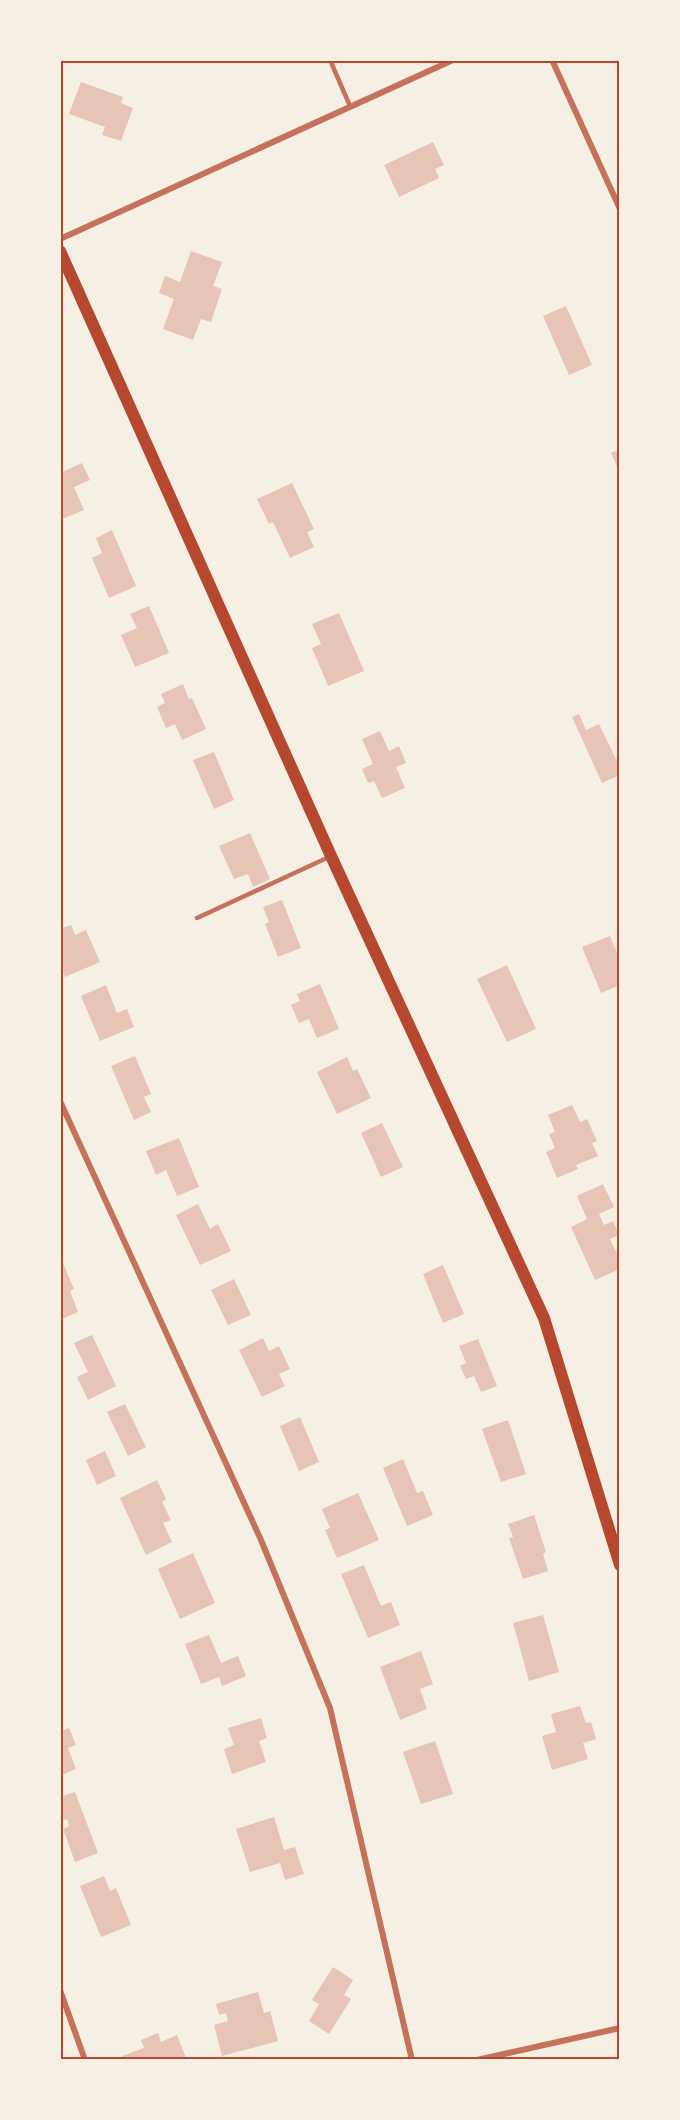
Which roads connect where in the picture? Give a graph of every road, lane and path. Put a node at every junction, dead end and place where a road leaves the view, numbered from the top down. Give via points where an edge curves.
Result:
1 (330, 60) edge
2 (453, 60) edge
3 (552, 60) edge
4 (350, 106) junction
5 (620, 209) edge
6 (60, 239) edge
7 (60, 251) edge
8 (332, 856) junction
9 (197, 918) dead end
10 (60, 1101) edge
11 (620, 1565) edge
12 (60, 1990) edge
13 (620, 2028) edge
14 (85, 2060) edge
15 (412, 2060) edge
16 (477, 2060) edge

1 - 4 lane
2 - 4 street
3 - 5 street
4 - 6 street
7 - 8 main road
8 - 9 lane
8 - 11 main road via 544,1318
10 - 15 street via 261,1540 330,1708
12 - 14 street
13 - 16 street

